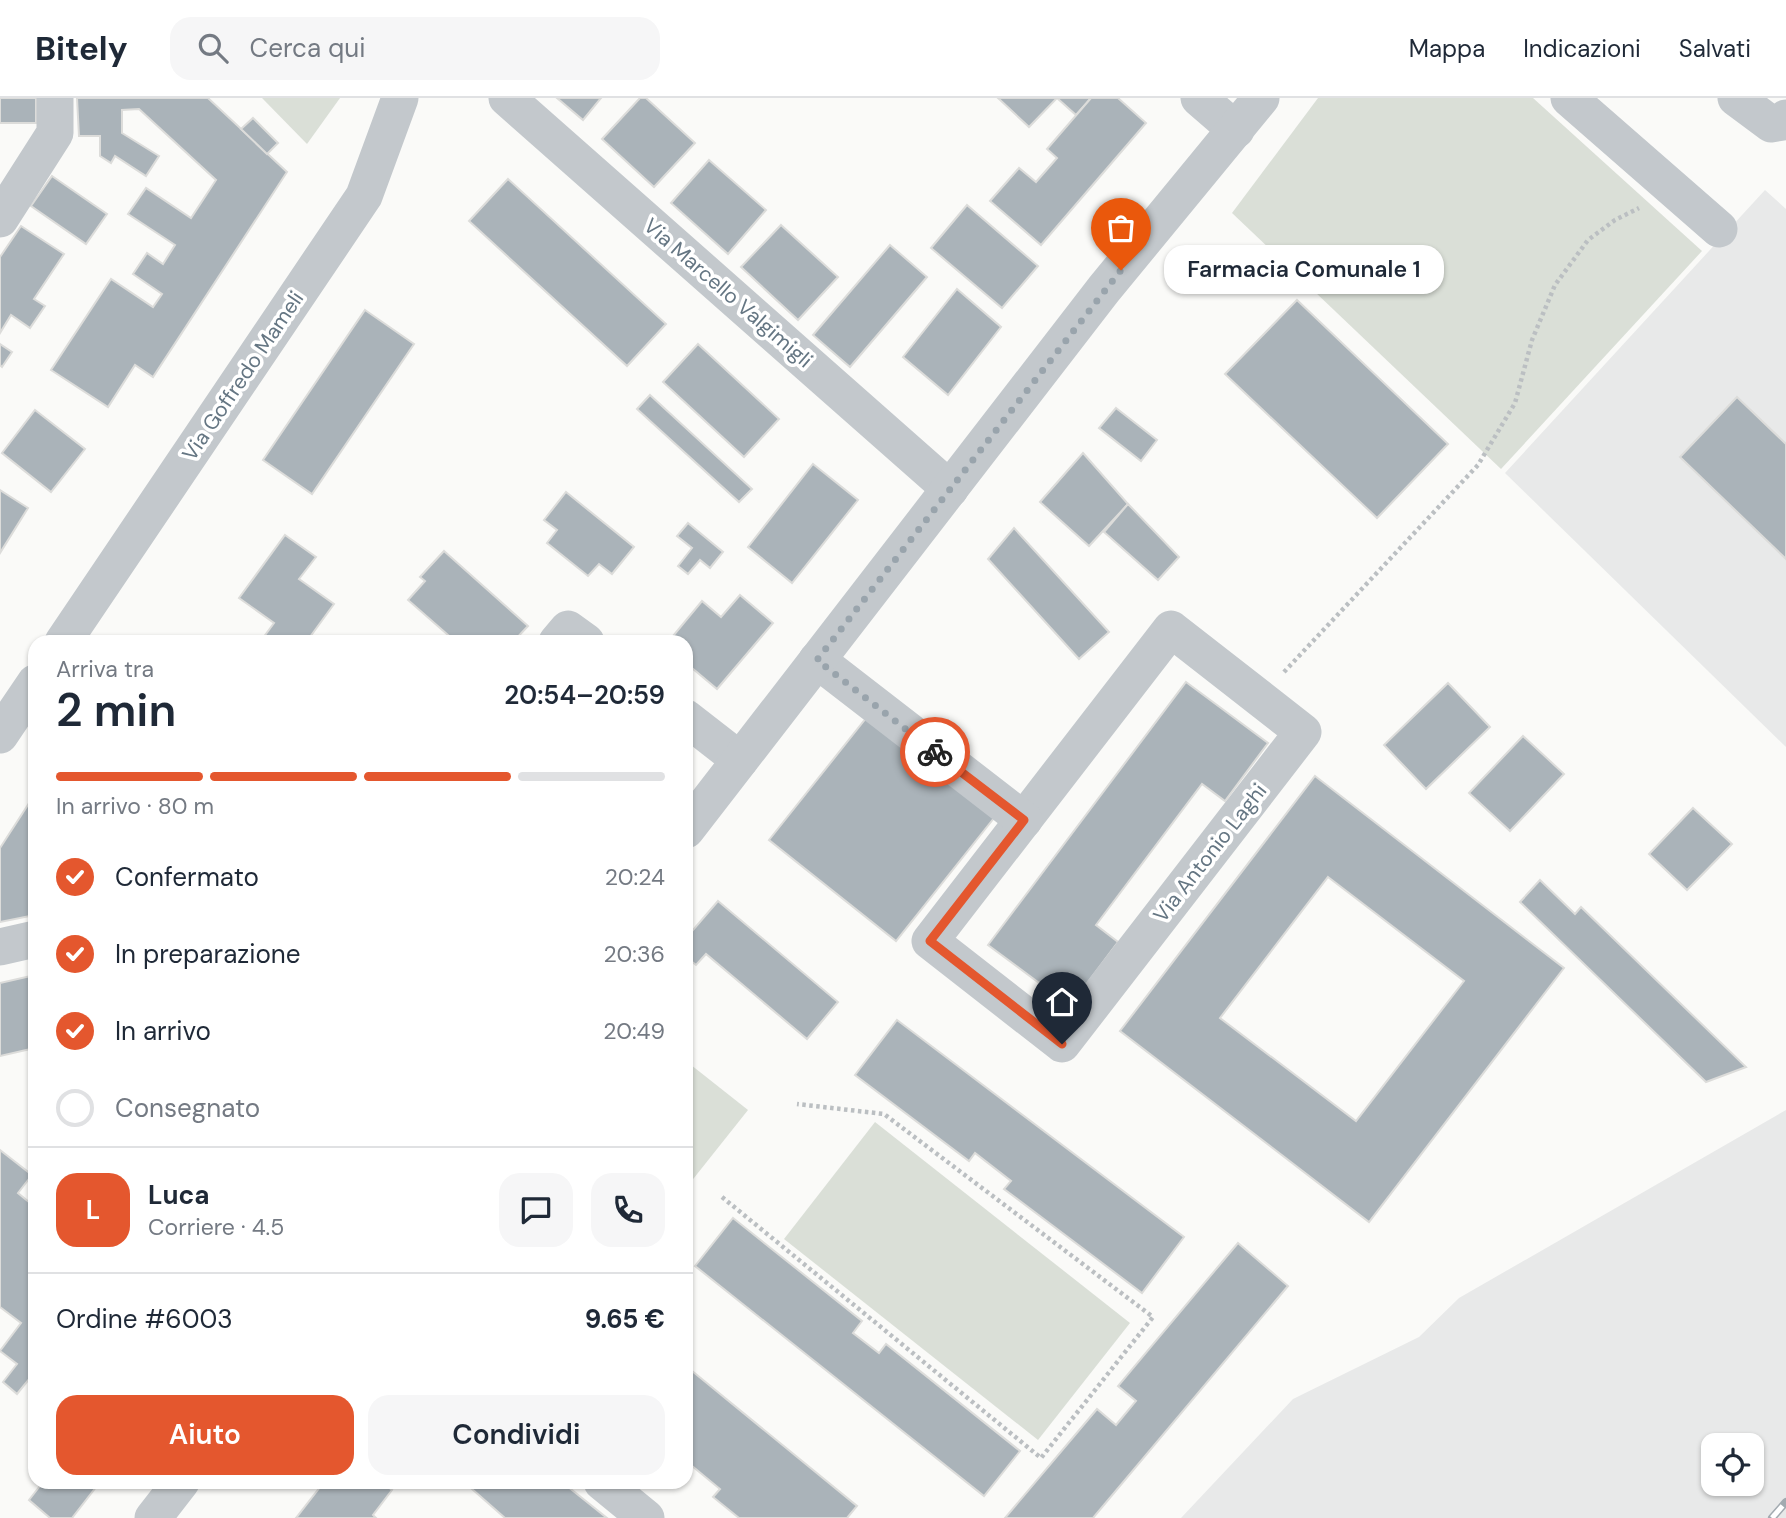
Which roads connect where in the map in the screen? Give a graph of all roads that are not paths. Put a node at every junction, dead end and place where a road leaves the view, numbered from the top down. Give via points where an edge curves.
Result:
1 (55, 98) edge
2 (400, 98) edge
3 (507, 98) edge
4 (1199, 98) edge
5 (1261, 98) edge
6 (1569, 98) edge
7 (1736, 98) edge
8 (1786, 118) edge
9 (1236, 130) junction
10 (0, 219) edge
11 (1719, 229) dead end
12 (950, 489) junction
13 (68, 635) edge
14 (563, 635) edge
15 (576, 635) edge
16 (817, 660) junction
17 (28, 693) edge
18 (693, 723) edge
19 (0, 734) edge
20 (740, 760) junction
21 (1024, 820) junction
22 (693, 821) edge
23 (28, 941) edge
24 (0, 947) edge
25 (176, 1489) edge
26 (611, 1489) edge
27 (153, 1518) edge
28 (646, 1518) edge

1 - 10 street via 55,133
2 - 13 street, Via Goffredo Mameli via 364,196
3 - 12 street, Via Marcello Valgimigli
4 - 9 street
5 - 9 street
6 - 11 street
7 - 8 street via 1771,124
9 - 12 street via 1104,289
12 - 16 street
14 - 15 street via 568,629
16 - 20 street
16 - 21 street
17 - 19 street
18 - 20 street
20 - 22 street
21 - 21 street, Via Antonio Laghi via 930,941 1062,1044 1303,732 1171,629
23 - 24 street
25 - 27 street
26 - 28 street

